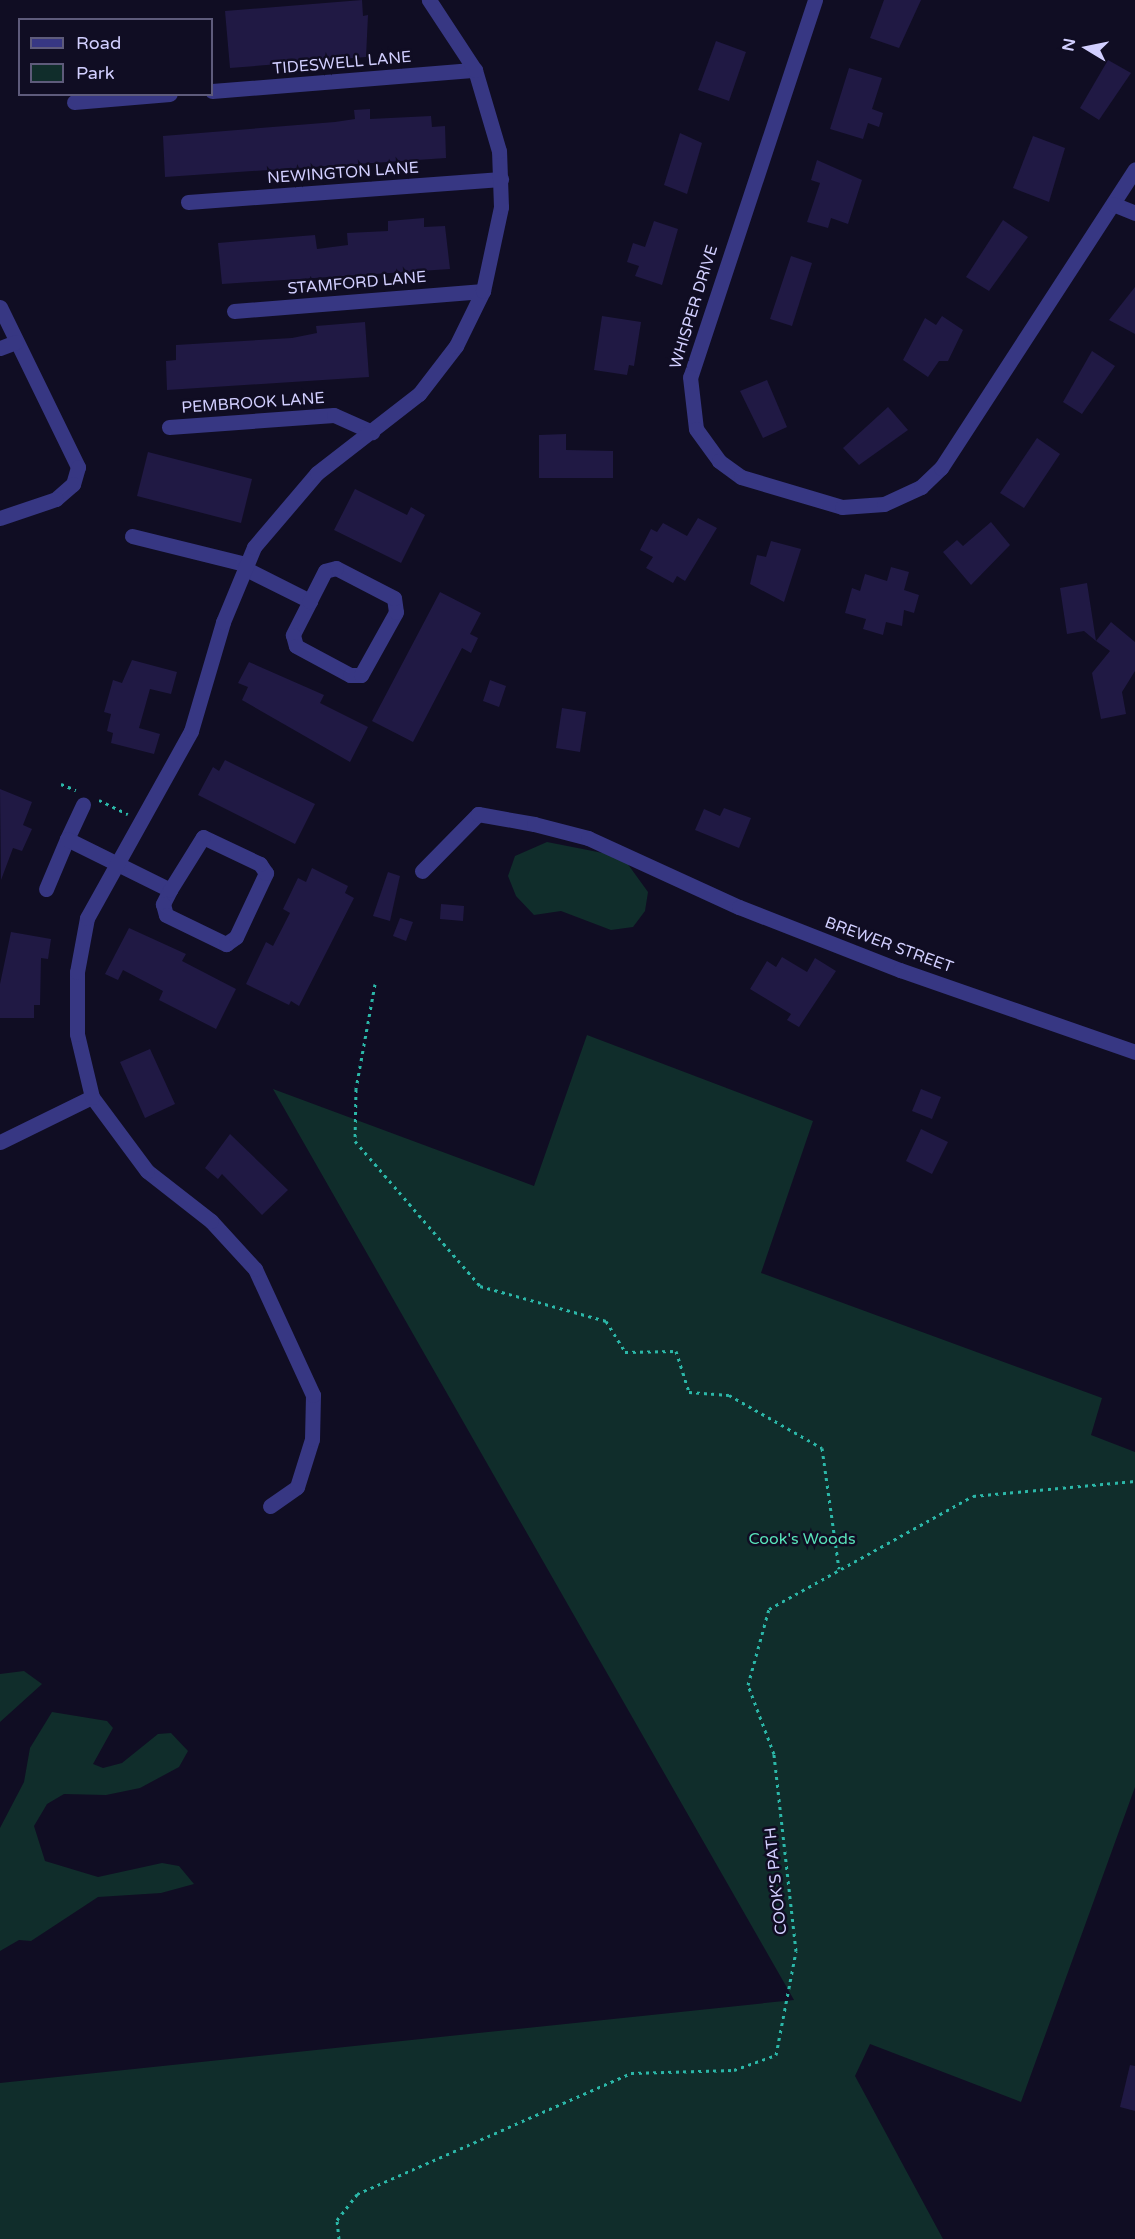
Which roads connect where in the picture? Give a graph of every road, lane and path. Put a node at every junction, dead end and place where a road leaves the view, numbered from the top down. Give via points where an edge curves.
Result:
1 (429, 0) edge
2 (815, 0) edge
3 (475, 70) junction
4 (213, 91) edge
5 (146, 96) edge
6 (74, 102) dead end
7 (1135, 169) edge
8 (501, 179) junction
9 (188, 202) dead end
10 (1113, 204) junction
11 (1135, 213) edge
12 (483, 291) junction
13 (0, 307) edge
14 (234, 311) dead end
15 (16, 342) junction
16 (0, 348) edge
17 (169, 427) dead end
18 (372, 432) junction
19 (0, 518) edge
20 (132, 536) dead end
21 (244, 566) junction
22 (310, 601) junction
23 (83, 804) dead end
24 (109, 804) dead end
25 (132, 816) dead end
26 (67, 839) junction
27 (118, 860) junction
28 (422, 871) dead end
29 (46, 889) dead end
30 (170, 890) junction
31 (375, 984) dead end
32 (1135, 1052) edge
33 (93, 1097) junction
34 (0, 1142) edge
35 (1135, 1481) edge
36 (270, 1506) dead end
37 (839, 1569) junction
38 (339, 2239) edge

1 - 3 street
2 - 10 street, WHISPER DRIVE via 692,364 694,423 728,469 842,507 884,504 915,491 941,468
3 - 4 street, TIDESWELL LANE
3 - 8 street via 493,123
5 - 6 street
7 - 10 street, WHISPER DRIVE
8 - 9 street, NEWINGTON LANE
8 - 12 street via 498,236
10 - 11 street
12 - 14 street, STAMFORD LANE
12 - 18 street via 439,371
13 - 15 street
15 - 16 street
15 - 19 street via 78,467 73,484 56,499
17 - 18 street, PEMBROOK LANE via 334,415
18 - 21 street via 291,498
20 - 21 street
21 - 22 street
21 - 27 street via 191,731
22 - 22 street via 325,572 336,568 394,598 396,612 361,675 350,675 296,646 293,635
23 - 26 street
24 - 25 path
26 - 27 street
26 - 29 street
27 - 30 street
27 - 33 street via 87,918 77,972 77,1034
28 - 32 street, BREWER STREET via 478,814 489,813 588,838 822,941
30 - 30 street via 203,837 260,864 266,873 236,938 226,944 166,915 163,904
31 - 37 path via 356,1089 355,1141 480,1286 606,1321 625,1352 676,1351 689,1392 729,1395 822,1448
33 - 34 street
33 - 36 street via 147,1171 211,1221 255,1269 286,1326 313,1395 312,1439 297,1487
35 - 37 path, COOK'S PATH via 973,1496
37 - 38 path, COOK'S PATH via 769,1609 748,1685 774,1754 796,1951 776,2055 734,2070 631,2073 357,2194 337,2220

